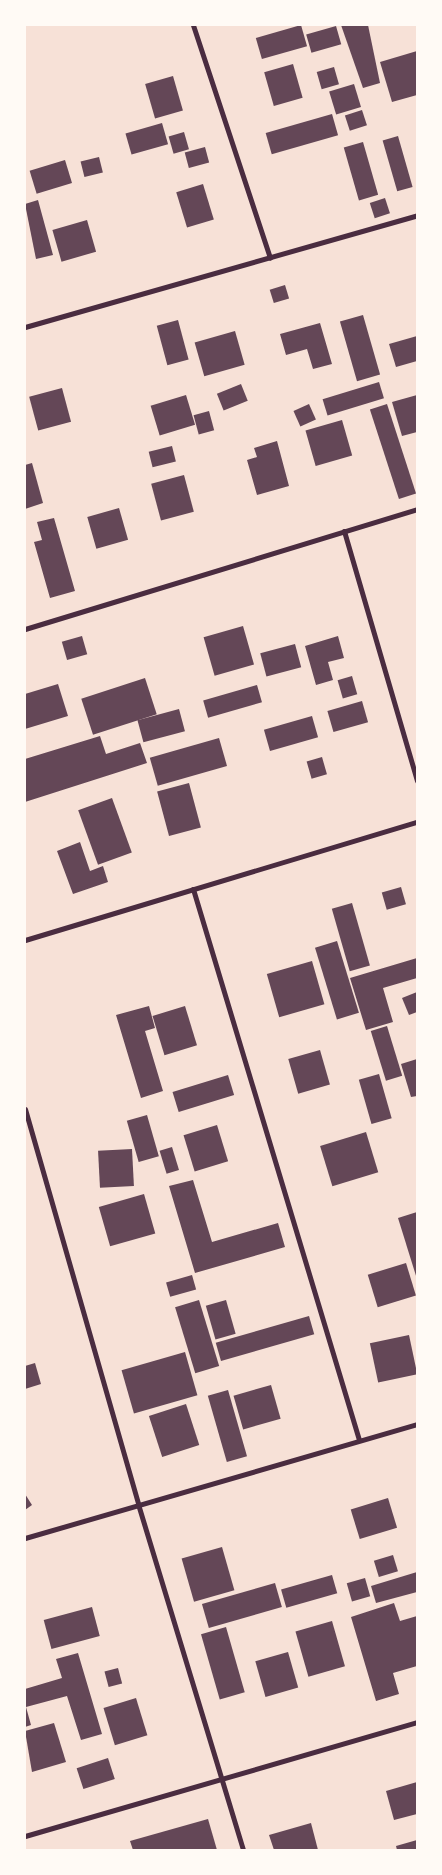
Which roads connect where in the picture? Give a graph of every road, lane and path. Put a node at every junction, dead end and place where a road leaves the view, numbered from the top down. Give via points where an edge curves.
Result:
1 (193, 25) edge
2 (417, 215) edge
3 (270, 258) junction
4 (25, 327) edge
5 (417, 509) edge
6 (344, 531) junction
7 (25, 629) edge
8 (417, 781) edge
9 (417, 822) edge
10 (193, 889) junction
11 (25, 940) edge
12 (25, 1109) edge
13 (417, 1424) edge
14 (359, 1440) junction
15 (138, 1504) junction
16 (25, 1538) edge
17 (417, 1722) edge
18 (224, 1780) junction
19 (25, 1836) edge
20 (243, 1850) edge

1 - 3 street
2 - 3 street
3 - 4 street
5 - 6 street
6 - 7 street
6 - 8 street
9 - 10 street
10 - 11 street
10 - 14 street
12 - 15 street
13 - 14 street
14 - 15 street
15 - 16 street
15 - 18 street
17 - 18 street
18 - 19 street
18 - 20 street

